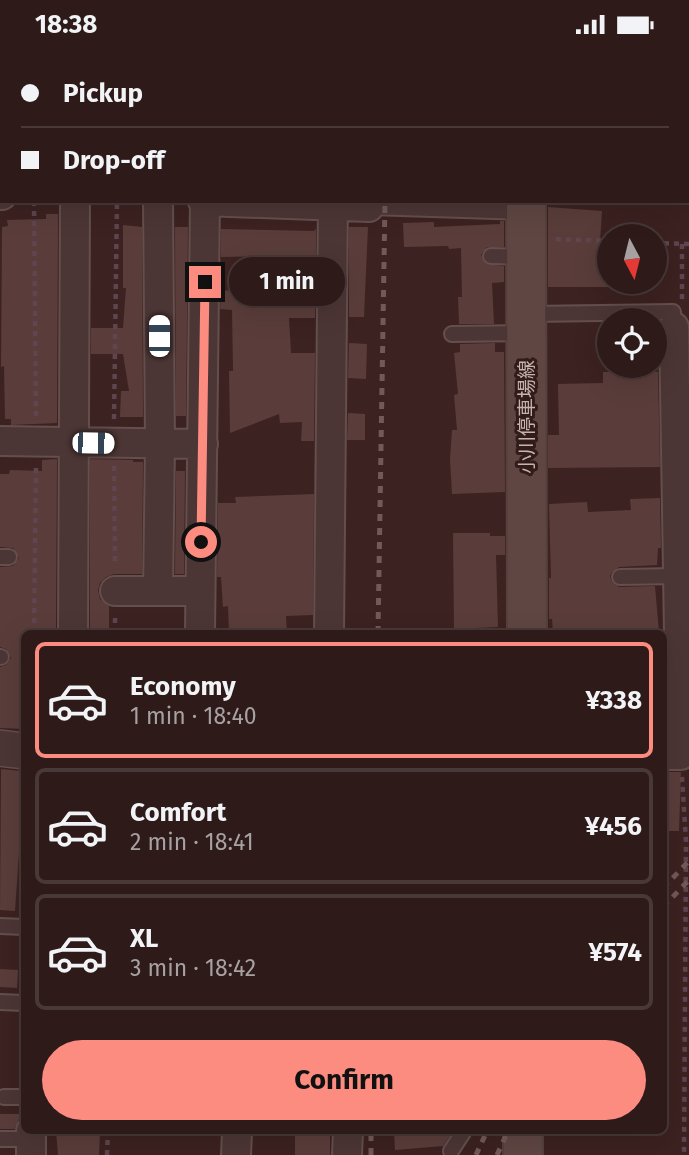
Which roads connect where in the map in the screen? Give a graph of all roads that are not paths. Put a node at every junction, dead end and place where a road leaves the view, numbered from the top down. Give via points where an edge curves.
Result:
1 (75, 203) edge
2 (158, 203) edge
3 (204, 203) edge
4 (333, 203) edge
5 (369, 207) joint
6 (519, 233) edge
7 (526, 324) junction
8 (674, 327) joint
9 (452, 334) dead end
10 (0, 441) edge
11 (73, 442) junction
12 (160, 444) junction
13 (203, 444) junction
14 (677, 576) junction
15 (620, 577) dead end
16 (115, 591) dead end
17 (158, 591) junction
18 (200, 591) junction
19 (73, 630) edge
20 (200, 630) edge
21 (329, 630) edge
22 (527, 630) edge
23 (0, 748) edge
24 (21, 751) edge
25 (672, 755) edge
26 (0, 926) edge
27 (21, 927) edge
28 (0, 1002) edge
29 (21, 1003) edge
30 (4, 1097) dead end
31 (21, 1097) edge
32 (237, 1134) edge
33 (348, 1134) edge
34 (462, 1134) edge
35 (523, 1134) edge
36 (0, 1139) edge
37 (31, 1141) edge
38 (451, 1151) dead end
39 (236, 1155) edge
40 (347, 1155) edge
41 (523, 1155) edge

1 - 11 street
2 - 12 street
3 - 13 street
4 - 5 street
4 - 21 street
5 - 6 lane
6 - 7 main road, 小川停車場線
7 - 8 lane via 673,313
7 - 9 lane
7 - 22 main road, 小川停車場線
8 - 14 street
10 - 11 street
11 - 12 street
11 - 19 street
12 - 13 street
12 - 17 street
13 - 18 street
14 - 15 lane
14 - 25 street
16 - 17 street
17 - 18 street
18 - 20 street
23 - 24 street
26 - 27 lane
28 - 29 lane
30 - 31 lane
32 - 39 street
33 - 40 street
34 - 38 lane
35 - 41 main road
36 - 37 lane

